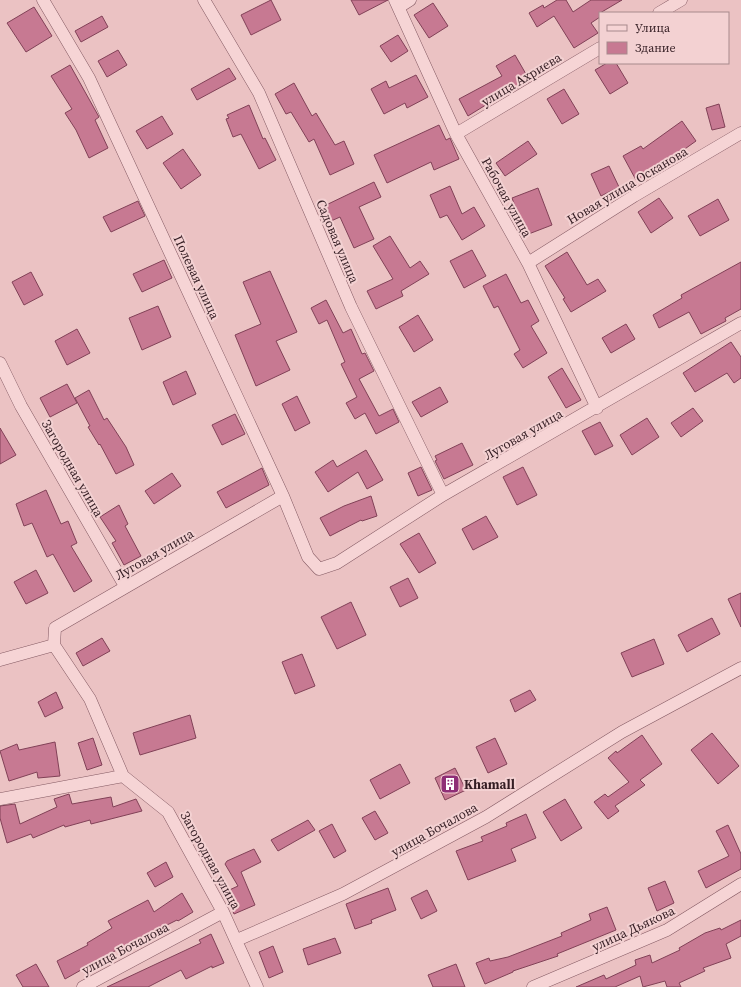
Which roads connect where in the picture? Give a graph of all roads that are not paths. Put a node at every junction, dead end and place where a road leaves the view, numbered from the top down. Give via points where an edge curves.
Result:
1 (43, 0) edge
2 (204, 0) edge
3 (410, 0) edge
4 (681, 0) edge
5 (397, 4) edge
6 (661, 12) edge
7 (599, 49) edge
8 (741, 133) edge
9 (456, 134) junction
10 (528, 263) junction
11 (741, 323) edge
12 (0, 363) edge
13 (597, 408) junction
14 (443, 495) junction
15 (283, 496) junction
16 (319, 569) joint
17 (125, 586) junction
18 (54, 645) junction
19 (0, 660) edge
20 (741, 668) edge
21 (123, 776) junction
22 (0, 799) edge
23 (741, 884) edge
24 (223, 912) junction
25 (237, 940) junction
26 (83, 987) edge
27 (257, 987) edge
28 (532, 987) edge

1 - 15 street, Полевая улица via 89,78
2 - 14 street, Садовая улица via 259,93 351,307
3 - 5 street
4 - 6 street
5 - 9 street, Рабочая улица
7 - 9 street, улица Ахриева
8 - 10 street, Новая улица Осканова
9 - 10 street, Рабочая улица
10 - 13 street, Рабочая улица
11 - 13 street, Луговая улица
12 - 17 street, Загородная улица via 21,406
13 - 14 street, Луговая улица
14 - 16 street, Луговая улица via 337,563
15 - 16 street, Полевая улица via 308,557
15 - 17 street, Луговая улица
17 - 18 street, Луговая улица via 54,628
18 - 19 street
18 - 21 street, Загородная улица via 90,699
20 - 25 street, улица Бочалова via 622,732 486,817 343,894
21 - 22 street
21 - 24 street, Загородная улица via 168,812
23 - 28 street, улица Дьякова via 667,930
24 - 25 street, Загородная улица
24 - 26 street, улица Бочалова
25 - 27 street, Загородная улица

